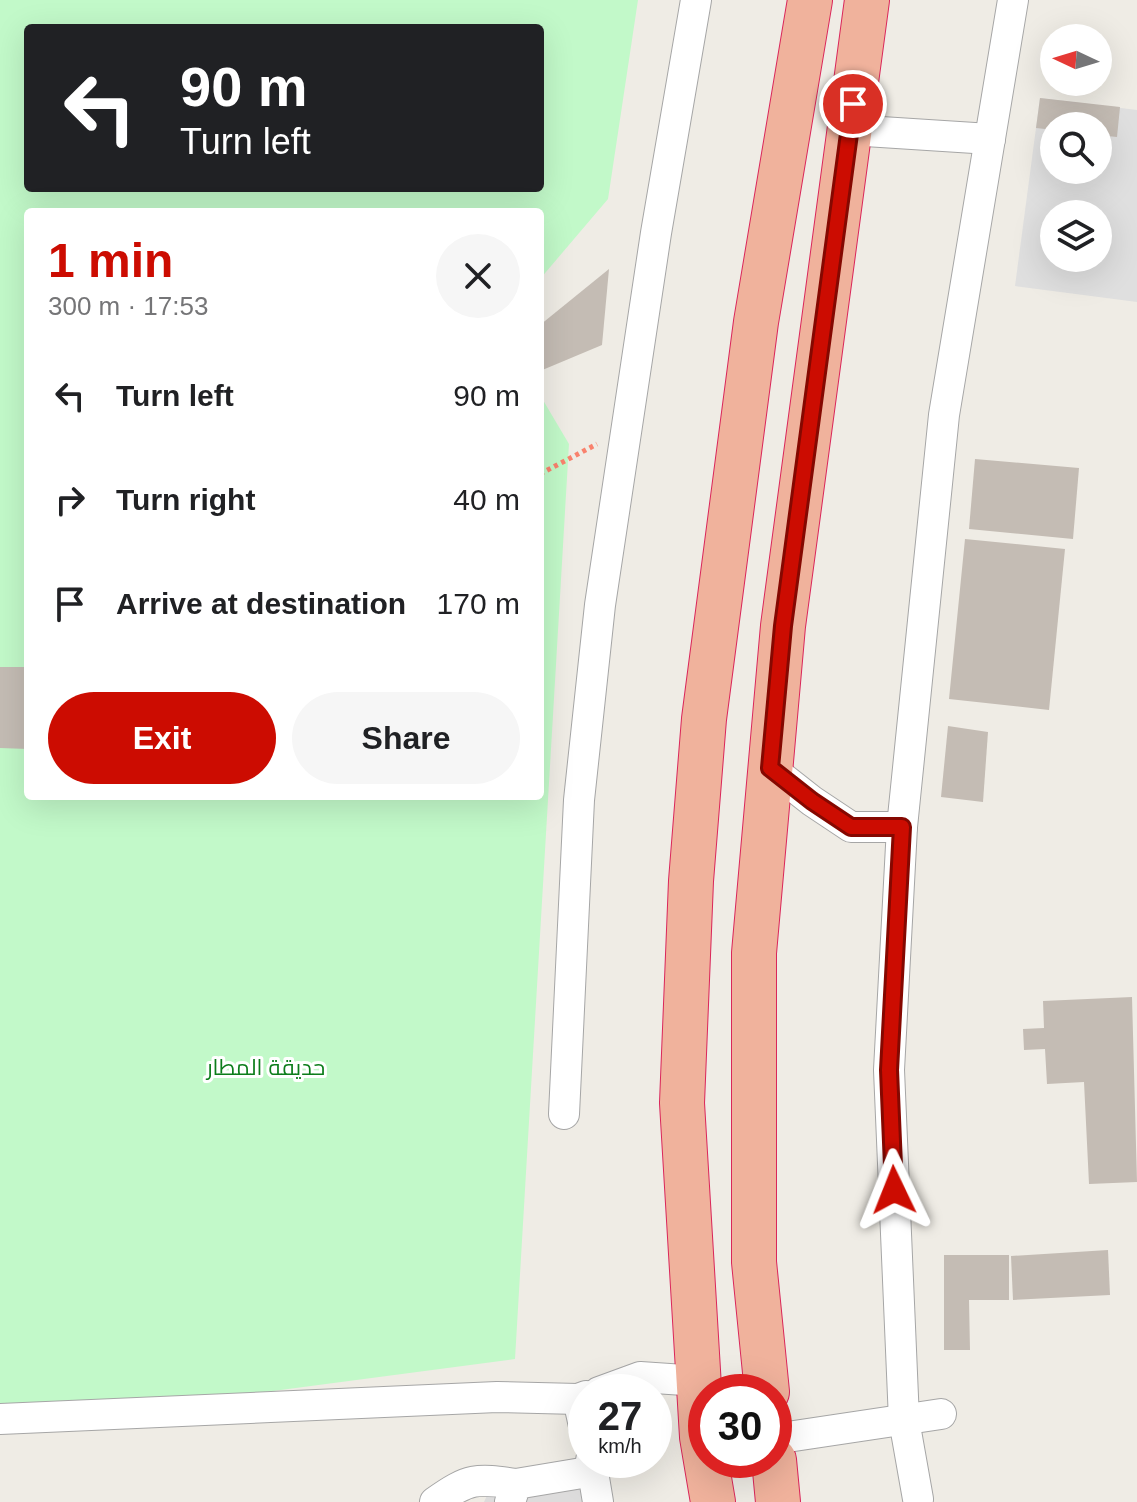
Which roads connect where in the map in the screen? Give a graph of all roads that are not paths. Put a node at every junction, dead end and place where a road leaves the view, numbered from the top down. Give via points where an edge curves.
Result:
1 (696, 0) edge
2 (800, 0) edge
3 (810, 0) edge
4 (867, 0) edge
5 (1013, 0) edge
6 (796, 82) junction
7 (850, 130) junction
8 (990, 139) junction
9 (770, 768) junction
10 (902, 827) junction
11 (564, 1114) dead end
12 (699, 1374) edge
13 (765, 1374) edge
14 (568, 1396) edge
15 (941, 1414) dead end
16 (0, 1419) edge
17 (904, 1420) junction
18 (792, 1436) edge
19 (568, 1474) edge
20 (594, 1478) edge
21 (709, 1478) edge
22 (776, 1478) edge
23 (513, 1493) edge
24 (918, 1499) dead end
25 (435, 1502) edge
26 (598, 1502) edge
27 (713, 1502) edge
28 (778, 1502) edge

1 - 11 street via 600,605 579,800
2 - 6 highway
3 - 6 highway
4 - 7 highway
5 - 8 street
6 - 12 highway via 754,338 704,719 691,881 682,1103
7 - 8 street
7 - 9 highway via 783,626
8 - 10 street via 944,415
9 - 10 street via 851,827
9 - 13 highway via 754,953 754,1262
10 - 17 street via 889,1070
14 - 16 street
15 - 17 street
17 - 18 street
17 - 24 street
19 - 23 street
20 - 26 street
21 - 27 highway
22 - 28 highway
23 - 25 street via 479,1478

